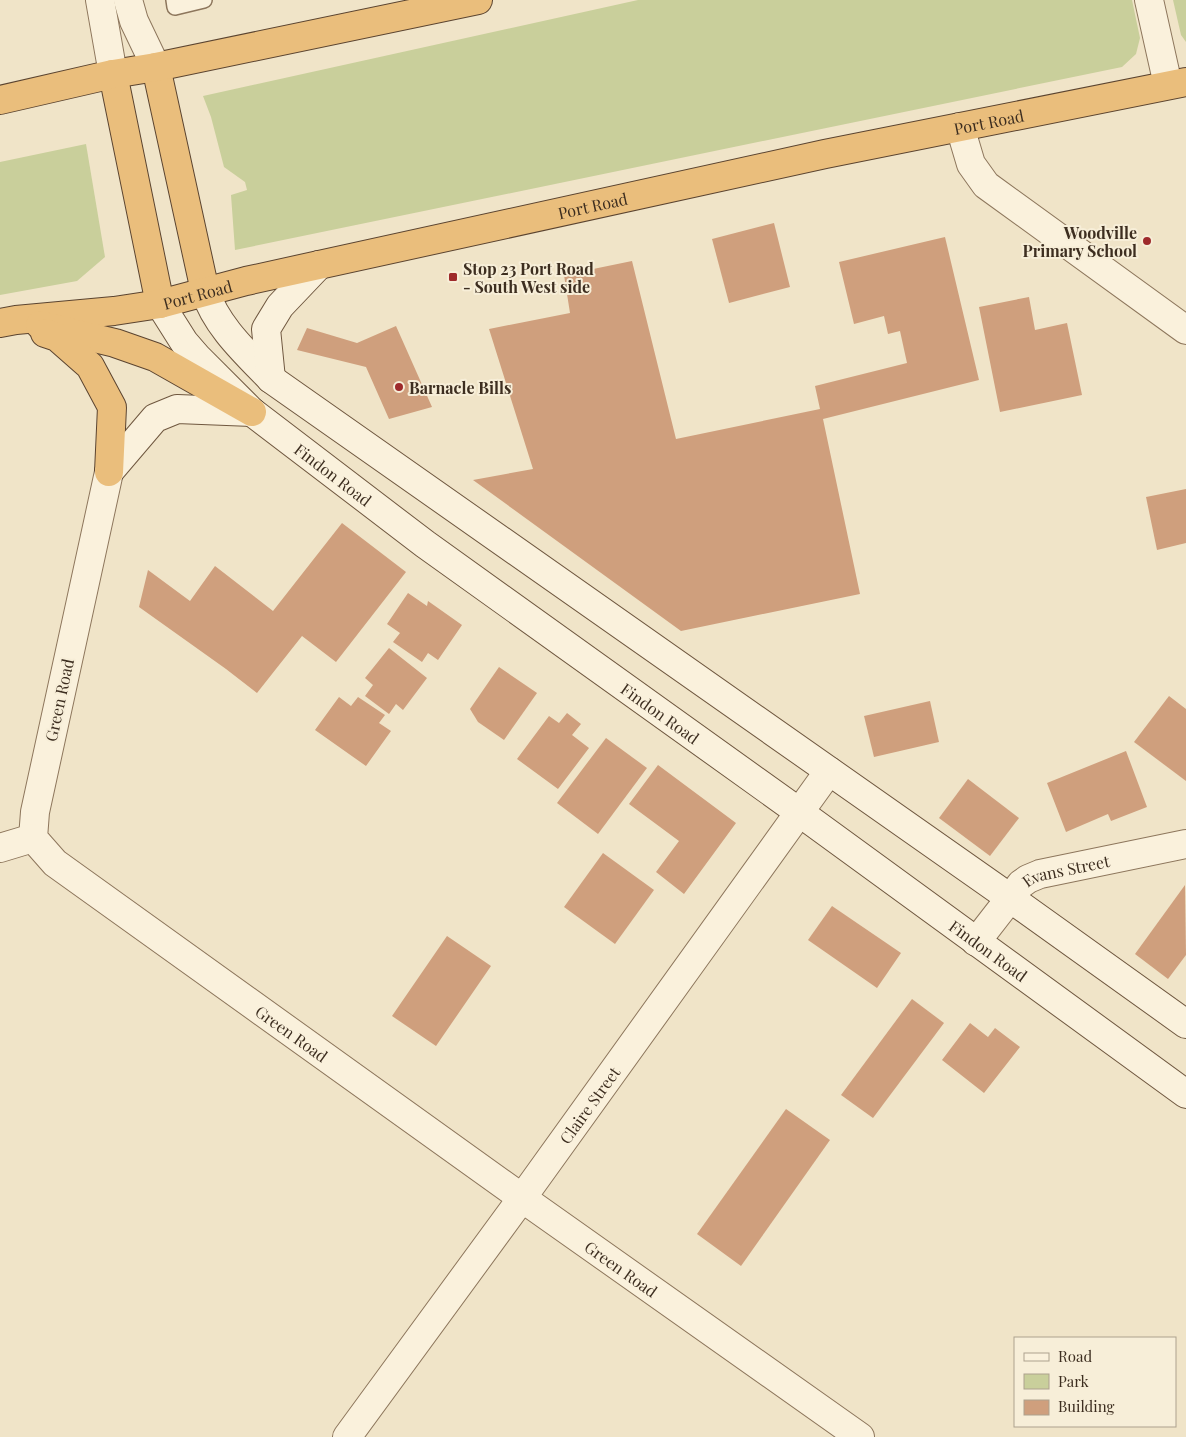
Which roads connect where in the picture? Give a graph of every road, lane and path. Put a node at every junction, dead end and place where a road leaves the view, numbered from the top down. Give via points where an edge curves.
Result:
1 (100, 0) edge
2 (128, 0) edge
3 (174, 0) edge
4 (204, 0) edge
5 (478, 0) edge
6 (1149, 0) edge
7 (156, 67) junction
8 (113, 74) junction
9 (1177, 84) edge
10 (0, 100) edge
11 (960, 127) junction
12 (319, 265) junction
13 (205, 291) junction
14 (160, 304) junction
15 (8, 322) edge
16 (1186, 330) edge
17 (271, 379) junction
18 (252, 412) junction
19 (109, 472) junction
20 (829, 770) junction
21 (799, 812) junction
22 (33, 838) junction
23 (1186, 844) edge
24 (0, 848) edge
25 (1010, 898) junction
26 (976, 942) junction
27 (1186, 1024) edge
28 (1186, 1094) edge
29 (522, 1198) junction
30 (347, 1437) edge
31 (860, 1437) edge

1 - 8 street
2 - 7 street via 134,21
3 - 4 lane via 175,7
5 - 7 highway
6 - 9 street
7 - 8 highway
7 - 13 highway
8 - 10 highway
8 - 14 highway
9 - 11 highway, Port Road
11 - 12 highway, Port Road
11 - 16 street via 971,164 986,185
12 - 13 highway, Port Road
12 - 17 street via 280,306 266,329
13 - 14 highway, Port Road
13 - 17 street via 226,330
14 - 15 highway, Port Road
14 - 18 street, Findon Road via 184,342
15 - 18 highway via 115,342 137,350
15 - 19 highway via 56,337 90,366 112,407
17 - 20 street
18 - 19 street via 177,409 154,418
18 - 21 street, Findon Road via 425,544
19 - 22 street, Green Road via 35,812
20 - 21 street, Claire Street
20 - 25 street
21 - 26 street, Findon Road
21 - 29 street, Claire Street
22 - 24 street
22 - 29 street, Green Road via 55,863
23 - 25 street, Evans Street via 1040,874 1028,879
25 - 26 street, Evans Street
25 - 27 street
26 - 28 street, Findon Road
29 - 30 street, Claire Street
29 - 31 street, Green Road

